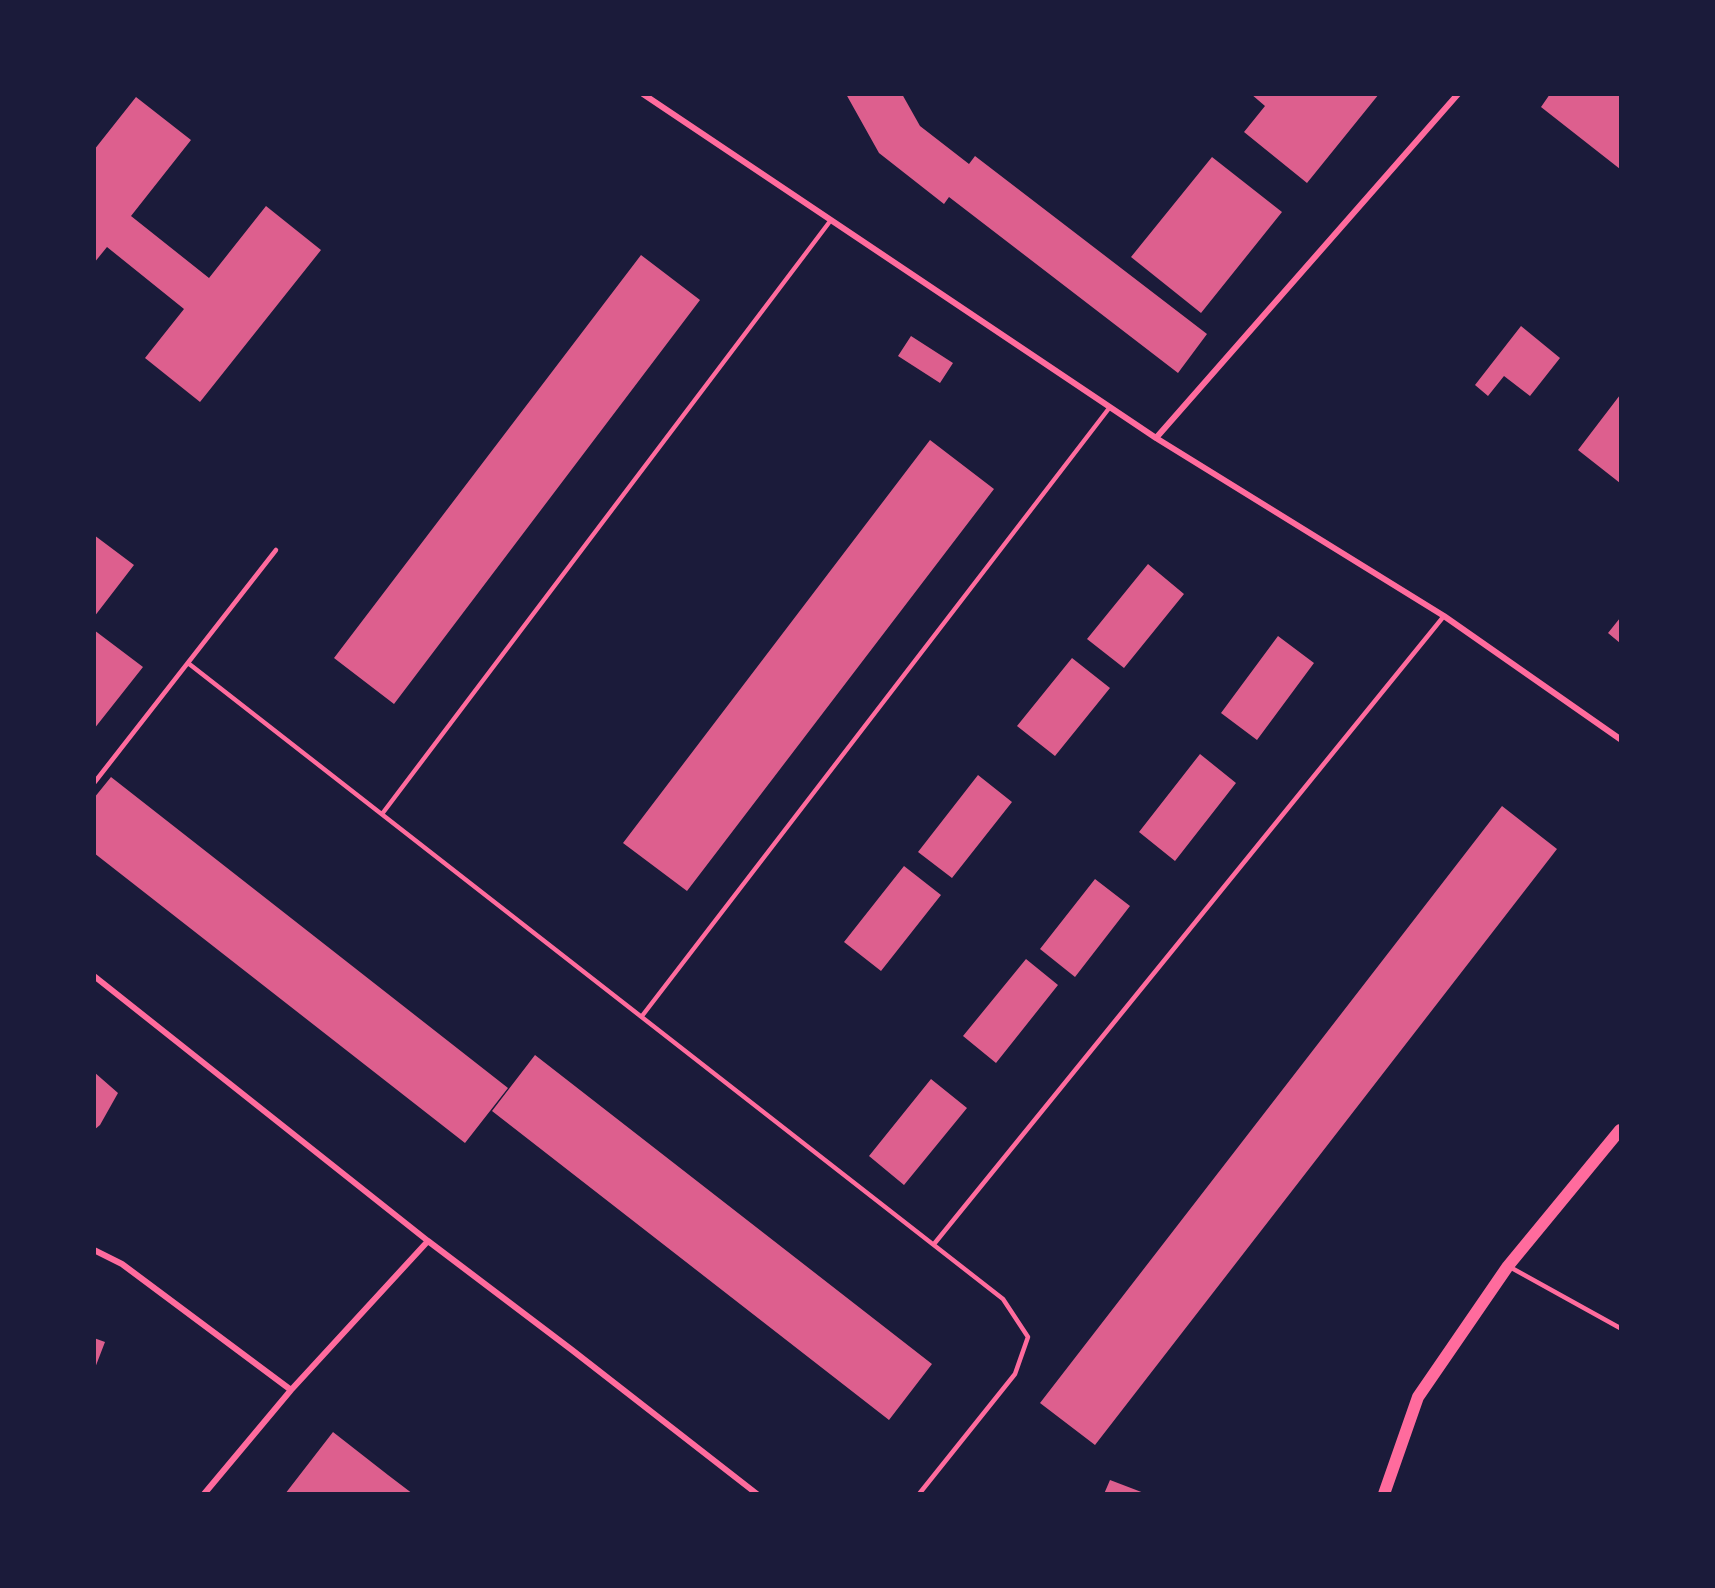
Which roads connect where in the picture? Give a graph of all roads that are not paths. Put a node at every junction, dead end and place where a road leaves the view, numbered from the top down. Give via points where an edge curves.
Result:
1 (643, 94) edge
2 (1458, 94) edge
3 (831, 220) junction
4 (1110, 407) junction
5 (1156, 438) junction
6 (276, 550) dead end
7 (1444, 616) junction
8 (188, 663) junction
9 (1620, 739) edge
10 (94, 783) edge
11 (382, 814) junction
12 (94, 976) edge
13 (642, 1016) junction
14 (1620, 1130) edge
15 (428, 1241) junction
16 (934, 1244) junction
17 (94, 1250) edge
18 (1508, 1266) junction
19 (1620, 1328) edge
20 (291, 1390) junction
21 (204, 1494) edge
22 (757, 1494) edge
23 (919, 1494) edge
24 (1384, 1494) edge

1 - 3 street
2 - 5 street
3 - 4 street
3 - 11 lane
4 - 5 street
4 - 13 lane
5 - 7 street
6 - 8 lane
7 - 9 street
7 - 16 lane
8 - 10 lane
8 - 11 lane
11 - 13 lane
12 - 15 street
13 - 16 lane
14 - 18 main road
15 - 20 street
15 - 22 street
16 - 23 lane via 1003,1299 1028,1337 1014,1374
17 - 20 street via 122,1264
18 - 19 lane
18 - 24 main road via 1418,1397
20 - 21 street

